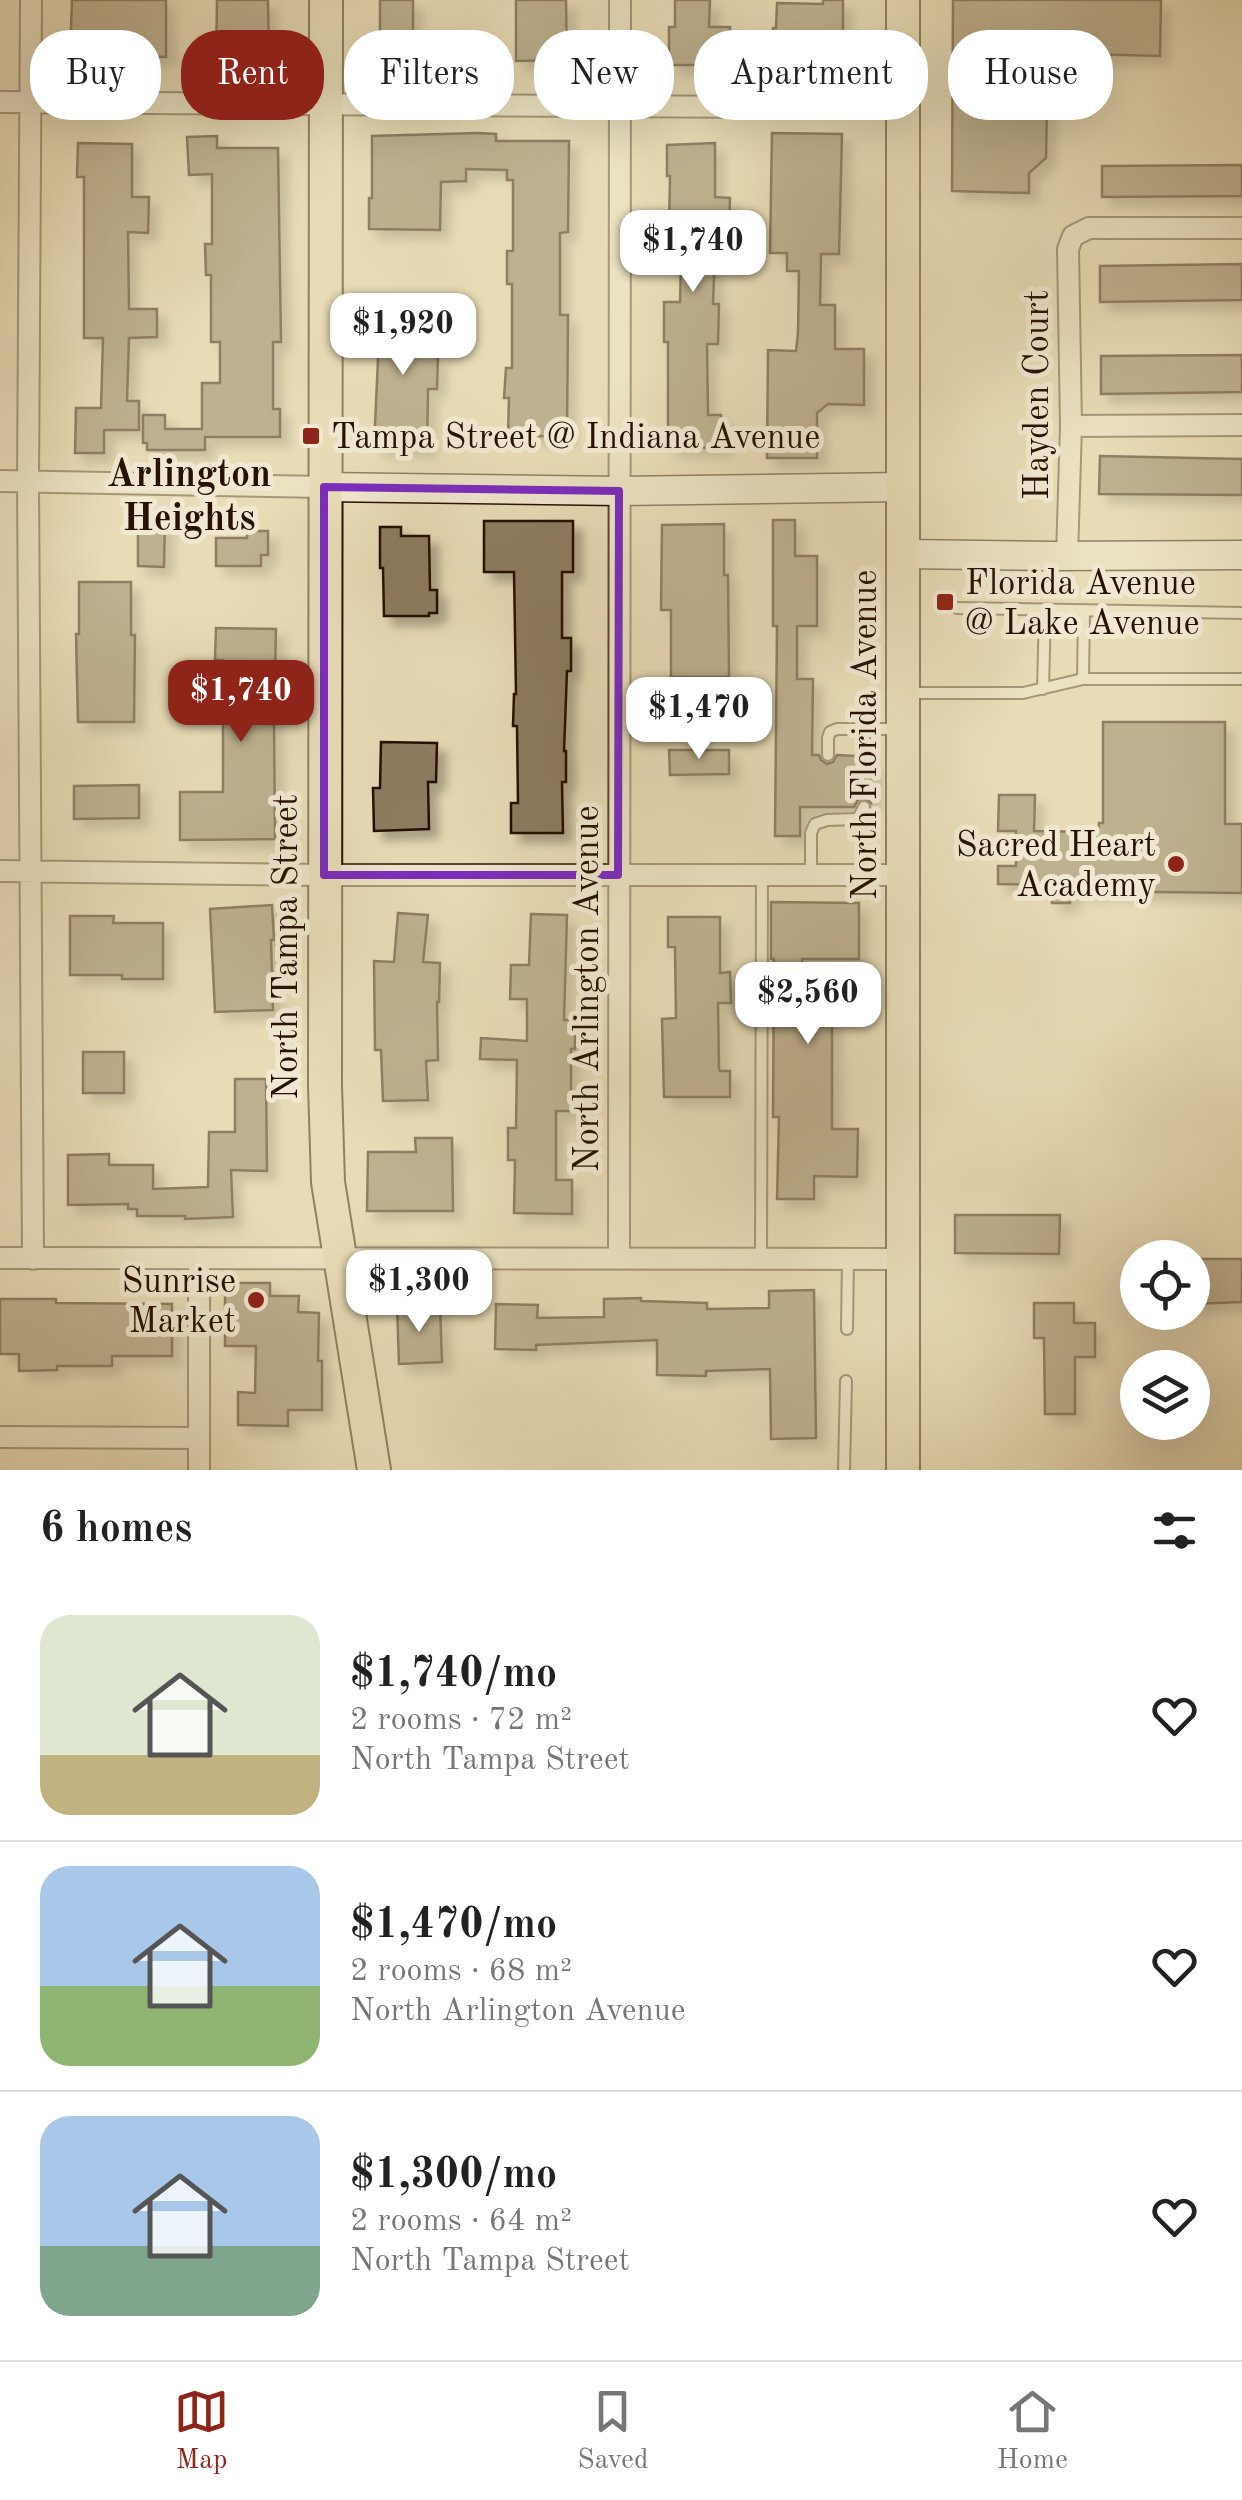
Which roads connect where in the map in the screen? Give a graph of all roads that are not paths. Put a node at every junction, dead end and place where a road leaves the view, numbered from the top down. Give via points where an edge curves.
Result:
1 (32, 0) edge
2 (326, 0) edge
3 (620, 0) edge
4 (903, 0) edge
5 (32, 30) edge
6 (620, 30) edge
7 (903, 30) edge
8 (0, 102) edge
9 (30, 102) edge
10 (161, 102) edge
11 (326, 102) junction
12 (534, 105) edge
13 (31, 120) edge
14 (621, 120) edge
15 (902, 120) edge
16 (1242, 228) edge
17 (1071, 426) junction
18 (1242, 426) edge
19 (0, 482) edge
20 (28, 482) junction
21 (903, 487) junction
22 (324, 488) junction
23 (619, 490) junction
24 (904, 554) junction
25 (1242, 554) edge
26 (1066, 556) junction
27 (958, 608) dead end
28 (1045, 610) junction
29 (1084, 610) junction
30 (1242, 613) edge
31 (1242, 679) edge
32 (1083, 680) junction
33 (1044, 689) junction
34 (904, 692) junction
35 (864, 729) junction
36 (904, 729) junction
37 (828, 755) dead end
38 (864, 756) dead end
39 (827, 807) dead end
40 (864, 807) dead end
41 (827, 820) junction
42 (0, 871) edge
43 (32, 871) junction
44 (324, 875) junction
45 (618, 875) junction
46 (762, 875) junction
47 (811, 875) junction
48 (904, 875) junction
49 (0, 1258) edge
50 (33, 1258) junction
51 (198, 1258) junction
52 (341, 1258) junction
53 (620, 1258) junction
54 (760, 1258) junction
55 (848, 1259) junction
56 (904, 1259) junction
57 (846, 1329) dead end
58 (846, 1381) dead end
59 (0, 1437) edge
60 (199, 1438) junction
61 (199, 1470) edge
62 (374, 1470) edge
63 (844, 1470) edge
64 (903, 1470) edge

1 - 5 street
2 - 11 main road, North Tampa Street
3 - 6 street, North Arlington Avenue
4 - 7 main road, North Florida Avenue
8 - 9 street
10 - 11 street
11 - 12 street
11 - 22 main road, North Tampa Street
13 - 20 street
14 - 23 street, North Arlington Avenue
15 - 21 main road, North Florida Avenue
16 - 17 street, Hayden Court via 1089,228 1074,236 1068,249
17 - 18 street
17 - 26 street, Hayden Court
19 - 20 street
20 - 22 street
20 - 43 street
21 - 23 street
21 - 24 main road, North Florida Avenue
22 - 23 street
22 - 44 main road, North Tampa Street
23 - 45 street, North Arlington Avenue
24 - 26 street
24 - 34 main road, North Florida Avenue
25 - 26 street
27 - 28 lane
28 - 29 lane
28 - 33 lane
29 - 30 lane
29 - 32 lane
31 - 32 lane
32 - 33 lane
33 - 34 lane
34 - 36 main road, North Florida Avenue
35 - 36 lane
35 - 37 lane via 830,732
35 - 38 lane
36 - 48 main road, North Florida Avenue
39 - 41 lane
40 - 41 lane via 858,818
41 - 47 lane via 812,832
42 - 43 street
43 - 44 street
43 - 50 street
44 - 45 street
44 - 52 main road, North Tampa Street via 328,1182
45 - 46 street
45 - 53 street, North Arlington Avenue
46 - 47 street
46 - 54 lane
47 - 48 street
48 - 56 main road, North Florida Avenue
49 - 50 street
50 - 51 street
51 - 52 street
51 - 60 street
52 - 53 street
52 - 62 main road, North Tampa Street
53 - 54 street
54 - 55 street
55 - 56 street
55 - 57 lane
56 - 64 main road, North Florida Avenue
58 - 63 lane
59 - 60 street
60 - 61 street

